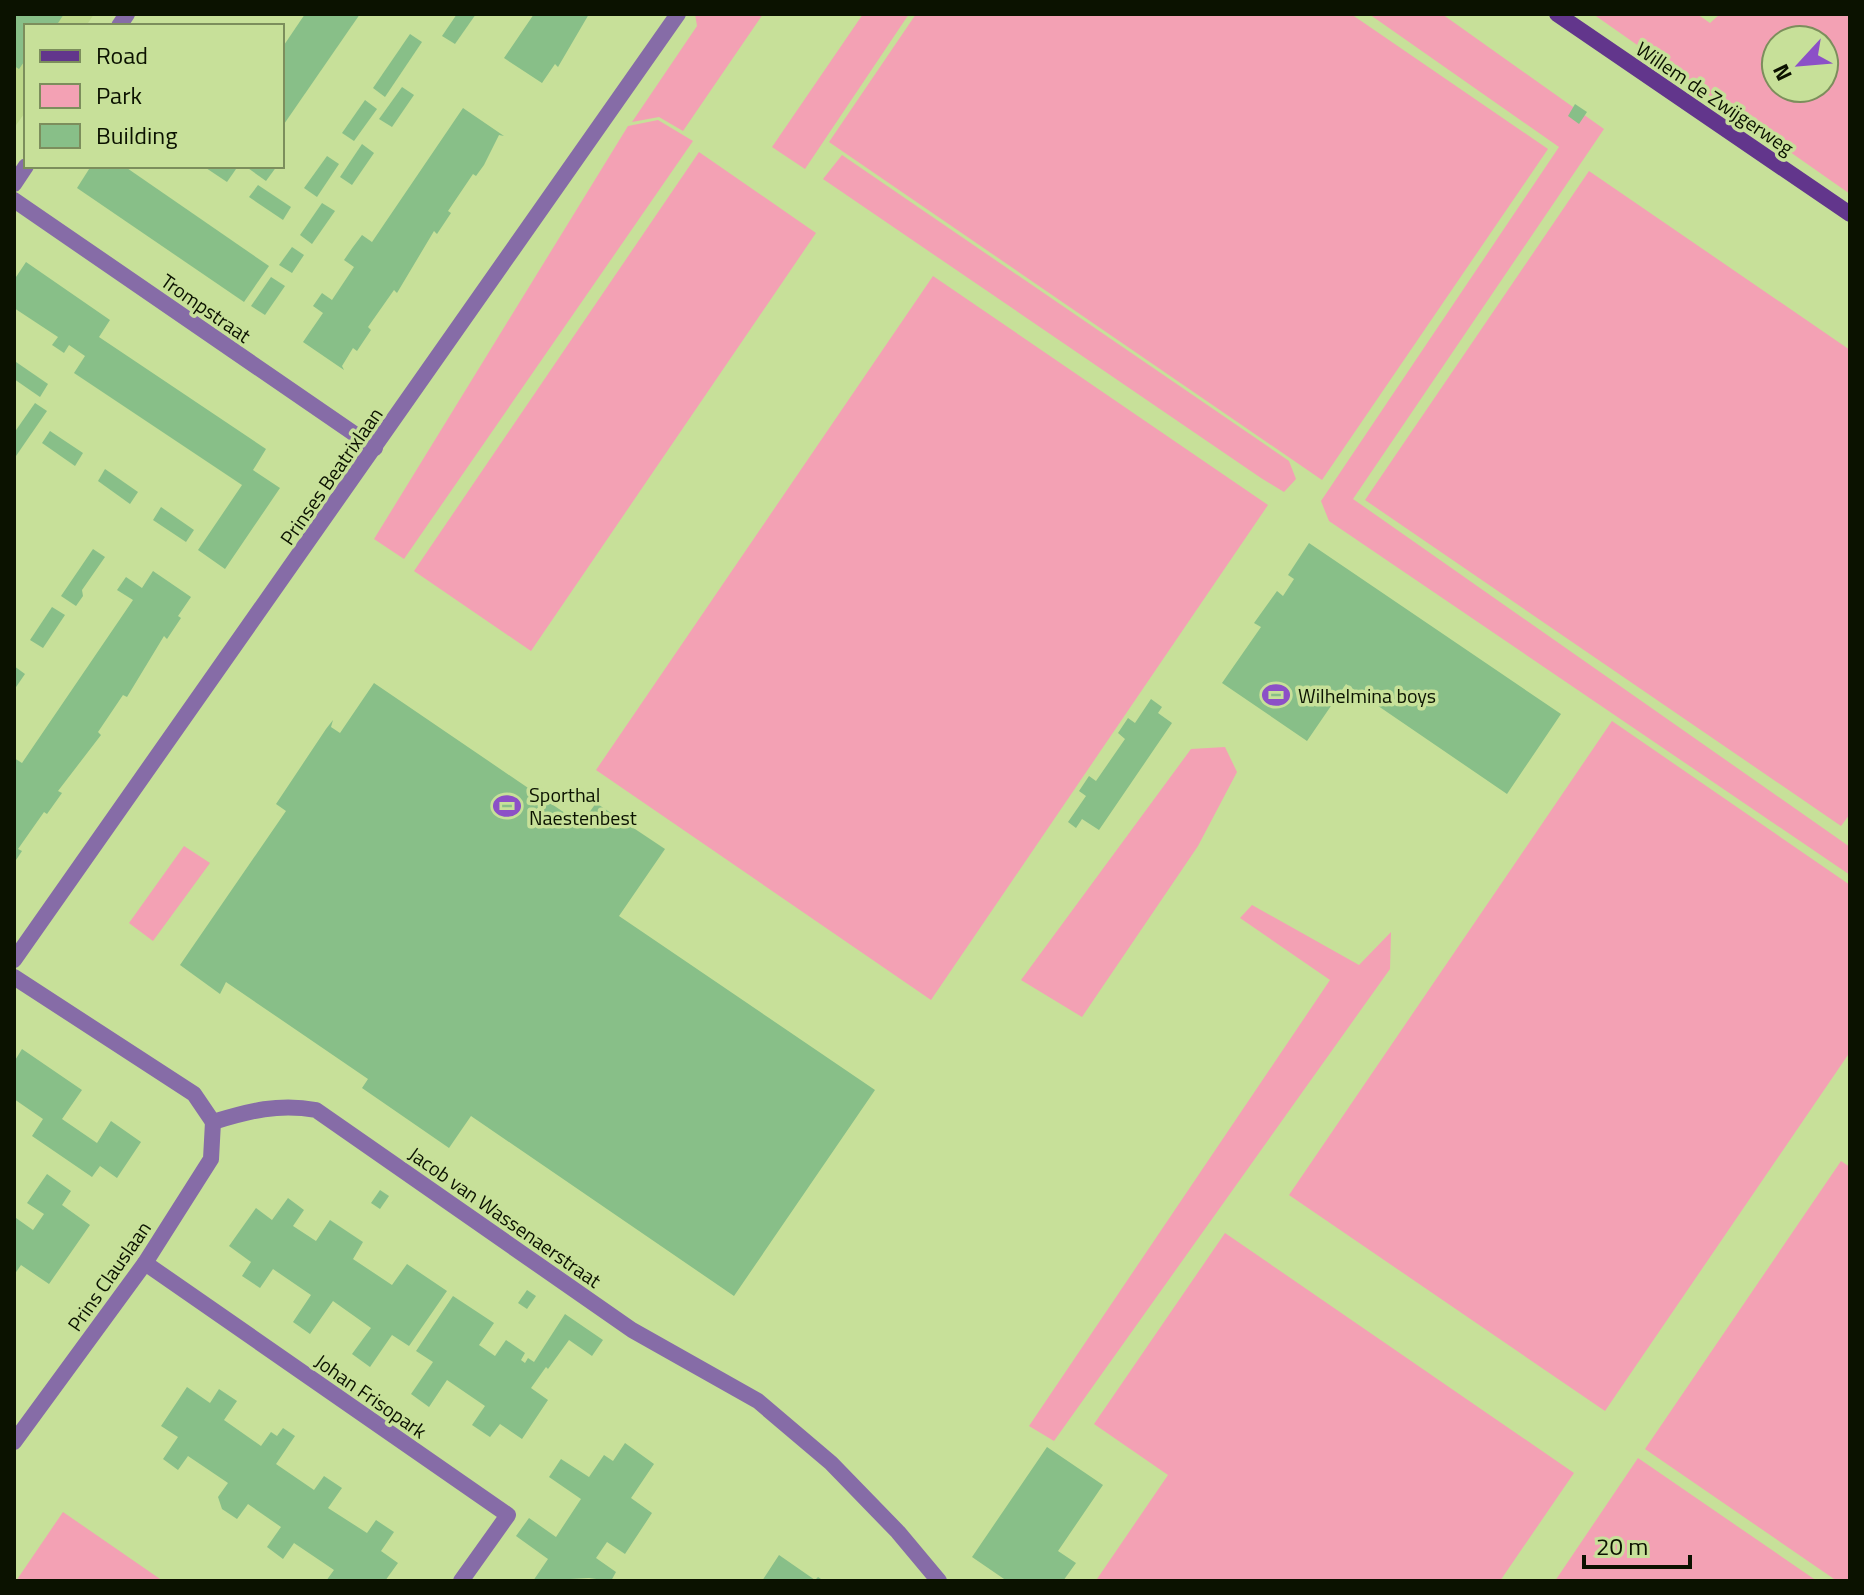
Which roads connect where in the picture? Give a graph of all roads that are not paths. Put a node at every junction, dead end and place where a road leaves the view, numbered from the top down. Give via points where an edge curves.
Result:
1 (678, 14) edge
2 (1557, 14) edge
3 (14, 200) edge
4 (1850, 214) edge
5 (375, 448) junction
6 (14, 960) edge
7 (14, 977) edge
8 (213, 1122) junction
9 (145, 1263) junction
10 (14, 1442) edge
11 (461, 1581) edge
12 (939, 1581) edge

1 - 5 street, Prinses Beatrixlaan
2 - 4 main road, Willem de Zwijgerweg
3 - 5 street, Trompstraat
5 - 6 street, Prinses Beatrixlaan
7 - 8 street via 194,1094
8 - 9 street, Prins Clauslaan via 211,1159
8 - 12 street, Jacob van Wassenaerstraat via 255,1109 291,1105 316,1110 632,1330 758,1401 831,1463
9 - 10 street, Prins Clauslaan
9 - 11 street, Johan Frisopark via 508,1515

